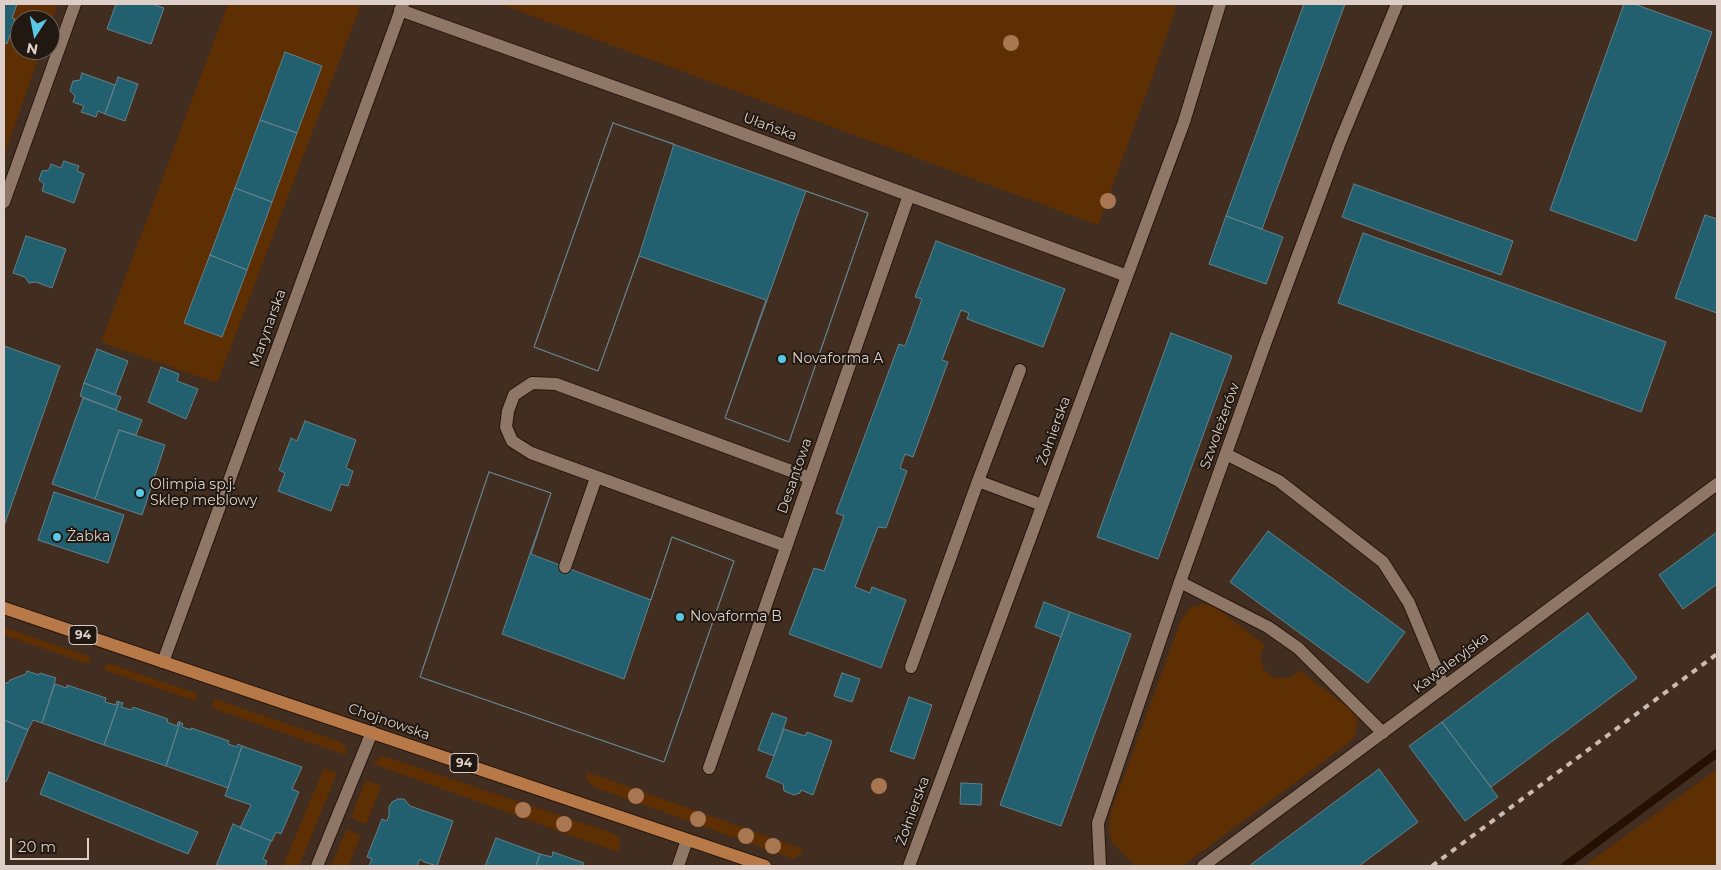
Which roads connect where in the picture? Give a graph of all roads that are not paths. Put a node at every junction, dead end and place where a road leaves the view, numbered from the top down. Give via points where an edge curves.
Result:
1 (75, 4) edge
2 (1220, 4) edge
3 (1397, 4) edge
4 (402, 7) edge
5 (909, 194) junction
6 (4, 202) edge
7 (1127, 276) junction
8 (1020, 370) dead end
9 (1226, 454) junction
10 (596, 478) junction
11 (810, 478) junction
12 (978, 481) junction
13 (1717, 484) edge
14 (1042, 505) junction
15 (786, 546) junction
16 (565, 567) dead end
17 (1180, 582) junction
18 (4, 608) edge
19 (163, 662) junction
20 (911, 667) dead end
21 (1444, 687) junction
22 (372, 732) junction
23 (1383, 732) junction
24 (709, 768) dead end
25 (687, 840) junction
26 (317, 866) edge
27 (678, 866) edge
28 (765, 866) edge
29 (909, 866) edge
30 (1100, 866) edge
31 (1203, 866) edge

1 - 6 street
2 - 7 street, Żołnierska via 1184,122
3 - 9 street, Szwoleżerów via 1340,142
4 - 5 street, Ułańska
4 - 19 street, Marynarska
5 - 7 street, Ułańska
5 - 11 street, Desantowa
7 - 14 street, Żołnierska
8 - 12 street
9 - 17 street, Szwoleżerów
9 - 21 street via 1279,481 1383,562 1409,603
10 - 11 street via 531,453 512,441 506,427 514,394 532,383 556,384
10 - 15 street
10 - 16 street
11 - 15 street, Desantowa
12 - 14 street
12 - 20 street
13 - 21 street, Kawaleryjska
14 - 29 street, Żołnierska
15 - 24 street, Desantowa
17 - 23 street via 1268,627 1298,648
17 - 30 street, Szwoleżerów via 1098,823
18 - 19 main road, Chojnowska / 94
19 - 22 main road, Chojnowska / 94
21 - 23 street, Kawaleryjska
22 - 25 main road, Chojnowska / 94
22 - 26 street
23 - 31 street, Kawaleryjska
25 - 27 street
25 - 28 main road, Chojnowska / 94

